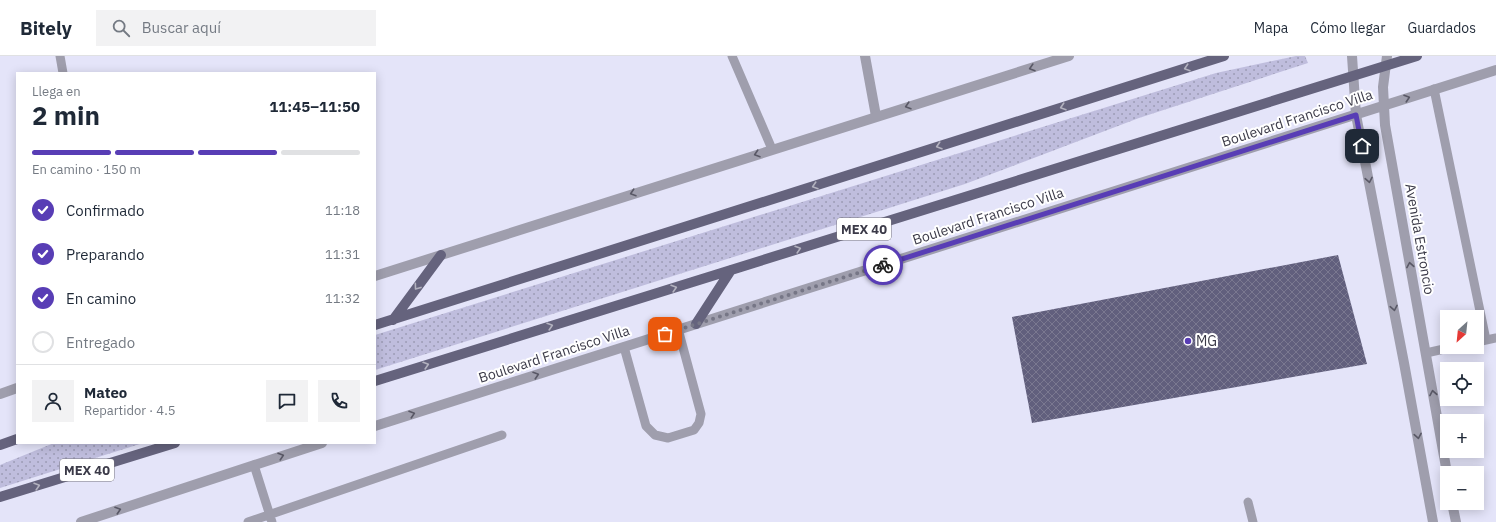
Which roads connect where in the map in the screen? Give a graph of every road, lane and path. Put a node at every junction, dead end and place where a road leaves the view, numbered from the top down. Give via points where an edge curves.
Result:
1 (60, 56) edge
2 (732, 56) edge
3 (865, 56) edge
4 (1069, 56) edge
5 (1224, 56) edge
6 (1352, 56) edge
7 (1417, 56) edge
8 (1386, 61) edge
9 (1496, 70) edge
10 (63, 72) edge
11 (1353, 77) junction
12 (1434, 89) junction
13 (1384, 105) junction
14 (1356, 115) junction
15 (876, 116) junction
16 (772, 149) junction
17 (440, 255) junction
18 (732, 270) junction
19 (376, 276) edge
20 (393, 320) junction
21 (696, 324) junction
22 (376, 325) edge
23 (678, 329) junction
24 (1496, 338) edge
25 (1486, 340) joint
26 (624, 347) junction
27 (1440, 350) edge
28 (1426, 353) junction
29 (376, 381) edge
30 (16, 388) edge
31 (0, 394) edge
32 (376, 426) edge
33 (502, 435) dead end
34 (16, 439) edge
35 (0, 444) edge
36 (172, 444) edge
37 (319, 444) edge
38 (254, 465) junction
39 (1446, 466) edge
40 (0, 497) edge
41 (1248, 502) dead end
42 (1453, 510) edge
43 (271, 518) edge
44 (81, 522) edge
45 (248, 522) edge
46 (1253, 522) edge
47 (1433, 522) edge
48 (1456, 522) edge

1 - 10 lane
2 - 16 lane
3 - 15 street
4 -> 15 street
5 -> 20 main road
6 - 11 street
7 - 8 main road, Boulevard Francisco Villa / MEX 40
8 - 11 main road, Boulevard Francisco Villa / MEX 40
8 - 13 street, Avenida Estroncio
9 - 12 street, Boulevard Francisco Villa
11 - 14 street
18 -> 11 main road, Boulevard Francisco Villa / MEX 40
13 -> 12 street, Boulevard Francisco Villa
12 - 25 lane
13 - 14 street, Boulevard Francisco Villa
28 -> 13 street, Avenida Estroncio via 1385,125
14 - 21 street, Boulevard Francisco Villa
14 -> 47 street
15 - 16 street
16 -> 17 street
17 - 19 street
17 -> 20 main road
18 - 21 main road
29 -> 18 main road, Boulevard Francisco Villa / MEX 40
20 - 22 main road
21 - 23 street, Boulevard Francisco Villa
23 - 26 street, Boulevard Francisco Villa
23 - 26 lane via 701,414 694,430 668,438 655,436 646,426
24 - 25 lane
32 -> 26 street, Boulevard Francisco Villa
27 - 28 lane
39 -> 28 street, Avenida Estroncio
30 - 31 street
33 - 43 lane
34 - 35 main road
40 -> 36 main road, MEX 40
38 -> 37 street
38 - 43 lane
44 -> 38 street
41 - 46 lane
42 - 48 street
43 - 45 lane

